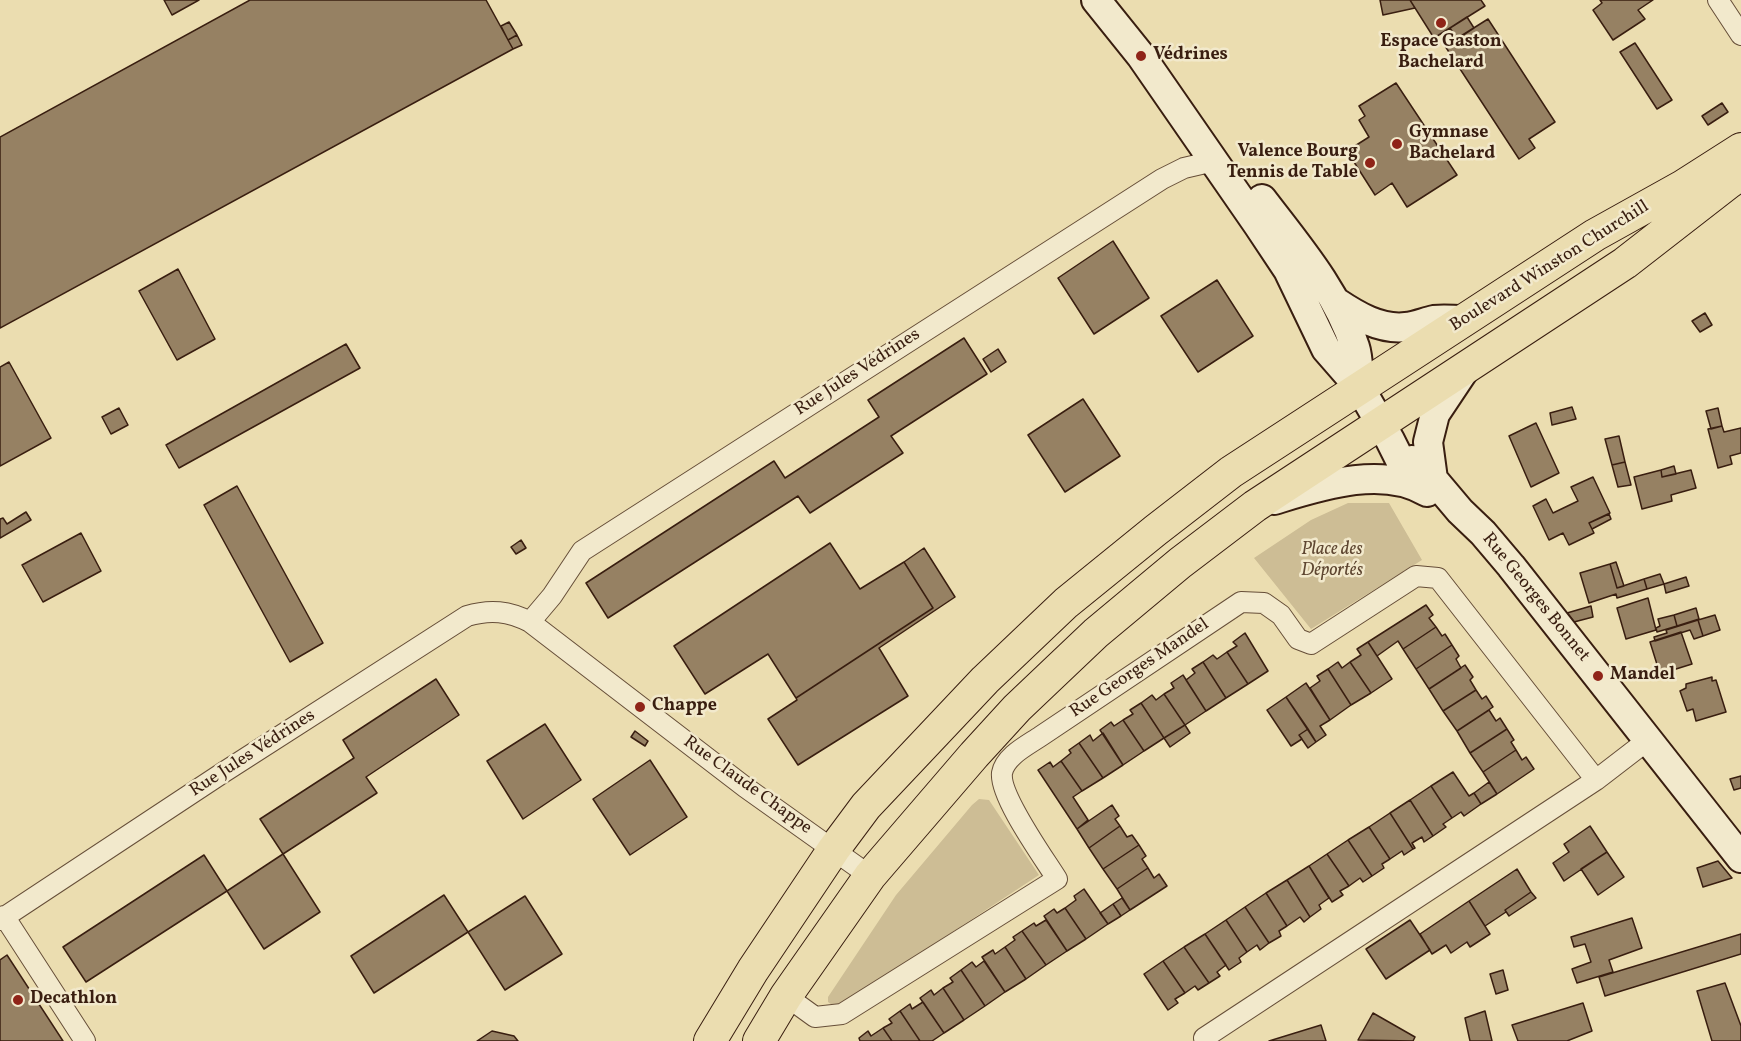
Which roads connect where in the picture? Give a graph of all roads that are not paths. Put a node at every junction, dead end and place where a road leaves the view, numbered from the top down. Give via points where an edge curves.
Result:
1 (1096, 0) edge
2 (1119, 0) edge
3 (1718, 0) edge
4 (1741, 35) edge
5 (1741, 149) edge
6 (1214, 161) junction
7 (1741, 174) edge
8 (1336, 302) junction
9 (1463, 320) junction
10 (1467, 365) junction
11 (1360, 388) junction
12 (1385, 431) junction
13 (1427, 483) junction
14 (1255, 506) junction
15 (508, 613) joint
16 (530, 622) junction
17 (1017, 708) junction
18 (1041, 736) junction
19 (1648, 740) junction
20 (974, 755) junction
21 (1002, 774) junction
22 (1596, 780) junction
23 (834, 849) junction
24 (1741, 858) edge
25 (870, 876) junction
26 (2, 918) edge
27 (786, 996) junction
28 (1204, 1038) dead end
29 (85, 1041) edge
30 (710, 1041) edge
31 (759, 1041) edge

1 - 6 main road via 1141,56
2 - 8 main road via 1186,88
3 - 4 street
5 - 9 main road, Boulevard Winston Churchill via 1595,235
6 - 11 main road via 1288,270 1326,349
6 - 16 street, Rue Jules Védrines via 1184,168 1153,184 582,551
7 - 10 main road, Boulevard Winston Churchill via 1625,263
8 - 9 main road via 1358,317 1384,325 1406,327 1434,320
8 - 11 main road via 1356,348
9 - 11 main road, Boulevard Winston Churchill
10 - 12 main road, Boulevard Winston Churchill
10 - 13 main road via 1435,414 1428,442
11 - 12 main road, Rue Georges Bonnet
11 - 23 main road, Boulevard Winston Churchill via 1231,472 1066,603 977,689 866,806
12 - 13 main road, Rue Georges Bonnet
12 - 14 main road, Boulevard Winston Churchill
13 - 14 main road via 1346,481
13 - 19 main road, Rue Georges Bonnet via 1483,533
14 - 17 main road, Boulevard Winston Churchill via 1096,633
15 - 16 street, Rue Claude Chappe
15 - 26 street, Rue Jules Védrines via 494,610 467,616
16 - 23 street, Rue Claude Chappe via 745,787
17 - 18 street
17 - 20 main road, Boulevard Winston Churchill
18 - 21 street, Rue Georges Mandel via 1017,752
18 - 22 street, Rue Georges Mandel via 1241,602 1264,603 1281,615 1299,639 1311,644 1416,576 1438,578
19 - 22 street
19 - 24 main road, Rue Georges Bonnet
20 - 21 street
20 - 25 main road, Boulevard Winston Churchill
21 - 27 street via 1011,806 1057,879 842,1014 815,1017
22 - 28 street
23 - 25 street, Rue Claude Chappe
23 - 30 main road, Boulevard Winston Churchill
25 - 27 main road, Boulevard Winston Churchill
26 - 29 street
27 - 31 main road, Boulevard Winston Churchill

